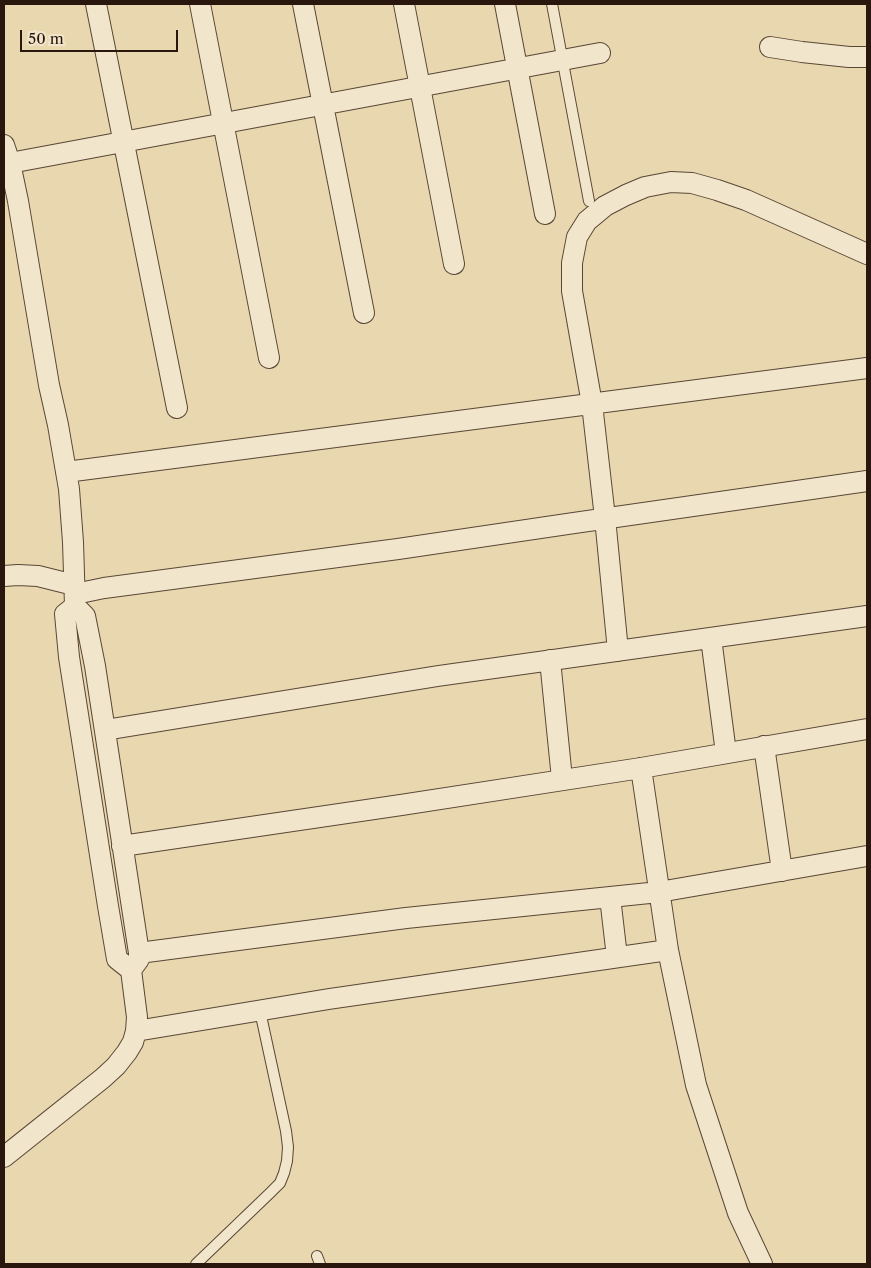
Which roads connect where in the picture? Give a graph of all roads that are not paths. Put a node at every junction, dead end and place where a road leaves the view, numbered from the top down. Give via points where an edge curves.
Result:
1 (96, 4) edge
2 (200, 4) edge
3 (303, 4) edge
4 (404, 4) edge
5 (505, 4) edge
6 (552, 4) edge
7 (770, 46) dead end
8 (600, 53) dead end
9 (867, 57) edge
10 (563, 60) junction
11 (517, 68) junction
12 (420, 87) junction
13 (323, 104) junction
14 (223, 123) junction
15 (124, 142) junction
16 (7, 154) edge
17 (589, 201) dead end
18 (545, 214) dead end
19 (867, 254) edge
20 (454, 264) dead end
21 (364, 313) dead end
22 (269, 358) dead end
23 (867, 368) edge
24 (592, 404) junction
25 (177, 408) dead end
26 (66, 472) junction
27 (867, 480) edge
28 (605, 518) junction
29 (4, 576) edge
30 (75, 595) junction
31 (867, 616) edge
32 (711, 638) junction
33 (618, 651) junction
34 (550, 660) junction
35 (867, 729) edge
36 (105, 730) junction
37 (764, 746) junction
38 (726, 753) junction
39 (641, 768) junction
40 (562, 779) junction
41 (122, 846) junction
42 (867, 856) edge
43 (782, 871) junction
44 (659, 892) junction
45 (610, 897) junction
46 (668, 950) junction
47 (617, 958) junction
48 (135, 961) junction
49 (260, 1010) junction
50 (136, 1031) junction
51 (4, 1157) edge
52 (196, 1264) edge
53 (762, 1264) edge

1 - 15 street
2 - 14 street
3 - 13 street
4 - 12 street
5 - 11 street
6 - 10 lane
7 - 9 street
8 - 10 street
10 - 11 street
10 - 17 lane
11 - 12 street
11 - 18 street
12 - 13 street
12 - 20 street
13 - 14 street
13 - 21 street
14 - 15 street
14 - 22 street
15 - 16 street
15 - 25 street
16 - 26 street
19 - 24 street via 746,200 692,183 671,182 645,187 605,206 587,221 577,237 572,263 572,292
23 - 24 street
24 - 26 street
24 - 28 street
26 - 30 street
27 - 28 street
28 - 30 street
28 - 33 street
29 - 30 street via 38,576
30 - 36 street via 85,616
30 - 48 street via 65,614 69,657 117,959
31 - 32 street
32 - 33 street
32 - 38 street
33 - 34 street
34 - 36 street
34 - 40 street
35 - 37 street
36 - 41 street
37 - 38 street
37 - 43 street
38 - 39 street
39 - 40 street
39 - 44 street
40 - 41 street
41 - 48 street
42 - 43 street
43 - 44 street
44 - 45 street
44 - 46 street
45 - 47 street
45 - 48 street via 406,918
46 - 47 street
46 - 53 street via 696,1085 738,1213
47 - 49 street
48 - 50 street
49 - 50 street
49 - 52 lane via 286,1131 288,1147 284,1173 280,1183
50 - 51 street via 133,1042 116,1066

